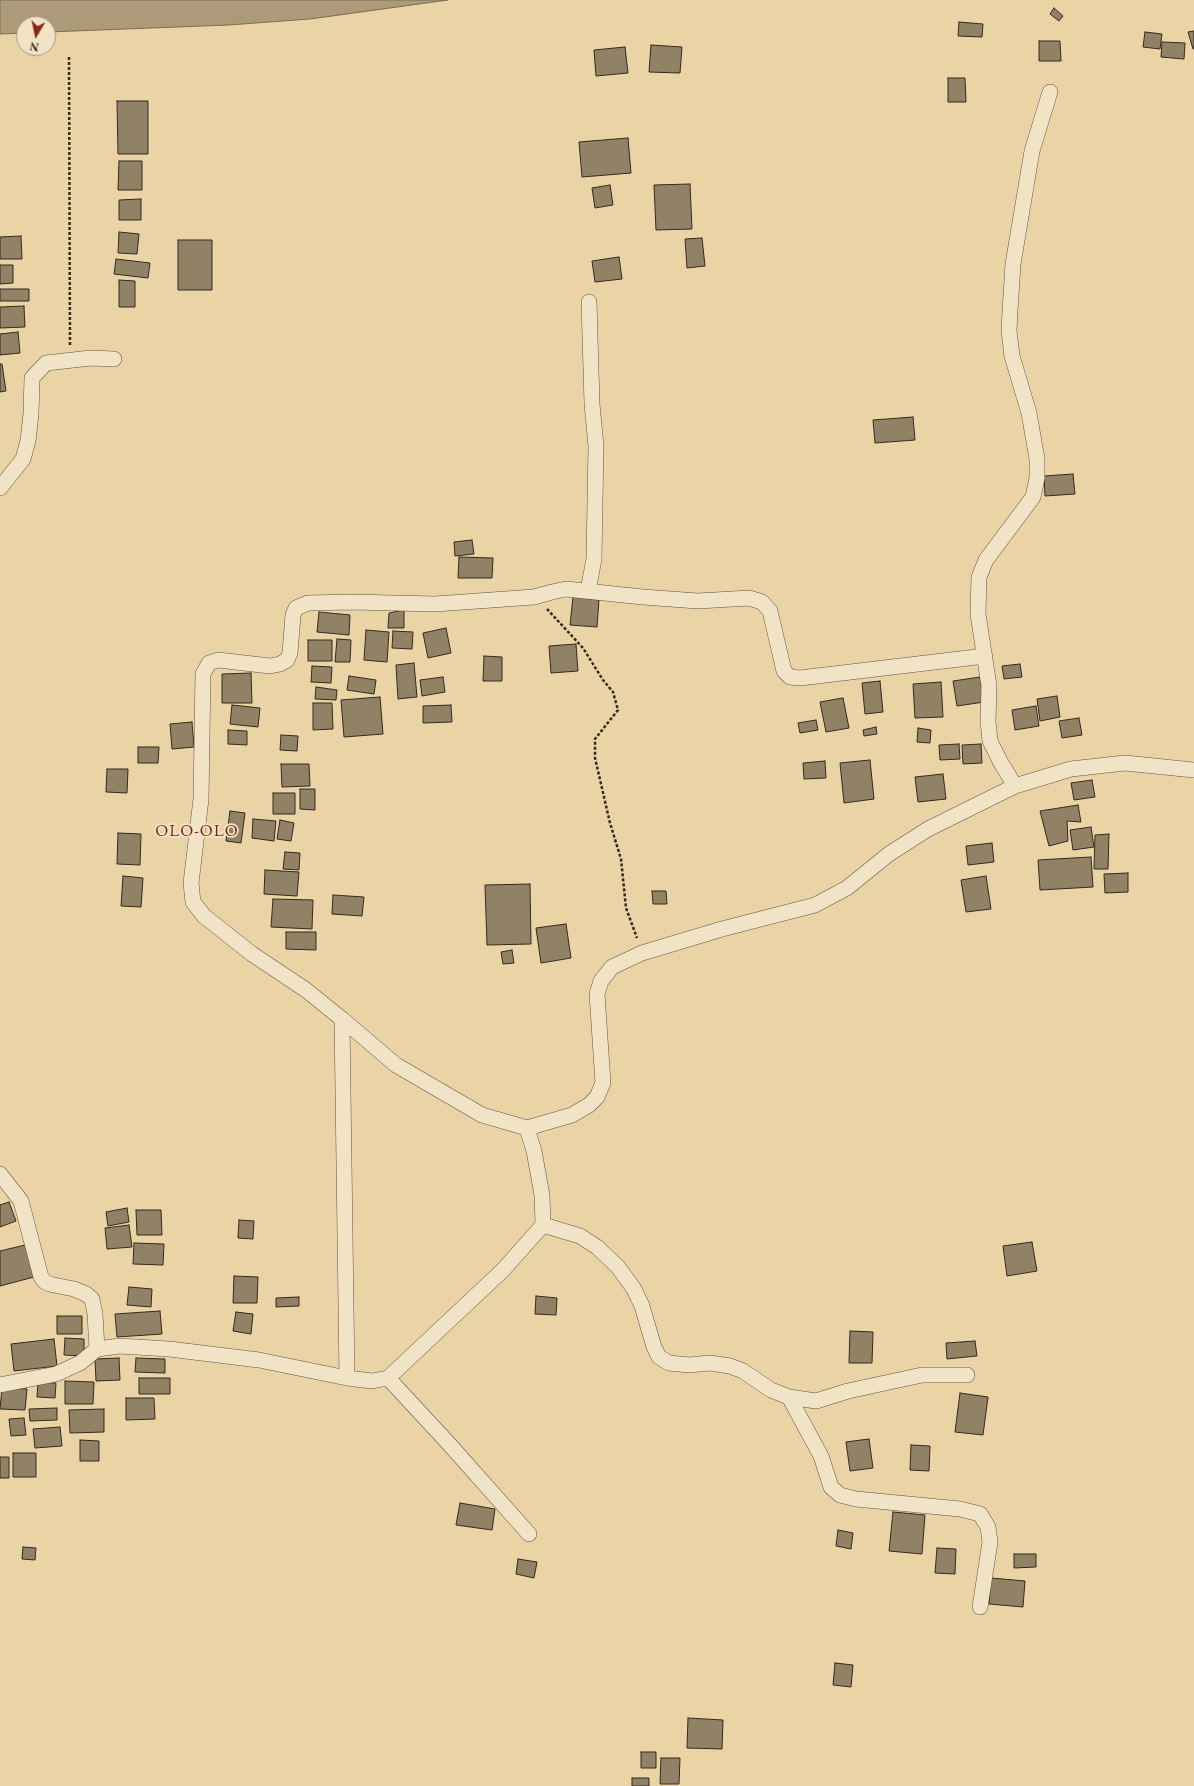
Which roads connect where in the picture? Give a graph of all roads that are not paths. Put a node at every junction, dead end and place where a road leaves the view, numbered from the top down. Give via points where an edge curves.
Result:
1 (1050, 92) dead end
2 (589, 302) dead end
3 (114, 359) dead end
4 (0, 488) edge
5 (588, 591) junction
6 (985, 656) junction
7 (1194, 770) edge
8 (1015, 786) junction
9 (342, 1019) junction
10 (527, 1128) junction
11 (0, 1174) edge
12 (543, 1225) junction
13 (97, 1349) junction
14 (967, 1375) dead end
15 (347, 1378) junction
16 (388, 1378) junction
17 (0, 1385) edge
18 (789, 1397) junction
19 (529, 1534) dead end
20 (980, 1607) dead end

1 - 6 street via 1032,151 1013,264 1010,318 1012,356 1029,413 1037,459 1037,478 1033,497 986,560 979,577 978,614
2 - 5 street via 596,446 594,559
3 - 4 street via 91,358 46,363 32,378 28,441 22,459
5 - 6 street via 698,601 749,598 762,602 770,611 784,671 790,677 800,678
5 - 9 street via 566,589 534,597 435,604 308,603 296,608 293,615 290,653 287,660 270,666 218,660 209,663 206,668 203,674 201,799 191,883 194,902 204,916
6 - 8 street via 989,686 990,740
7 - 8 street via 1125,763 1071,769
8 - 10 street via 928,828 889,854 847,888 815,905 642,953 612,967 601,980 597,994 603,1083 597,1097 572,1115
9 - 10 street via 396,1065 482,1115
9 - 15 street
10 - 12 street via 542,1195
11 - 13 street via 21,1201 41,1277 49,1284 74,1289 92,1299
12 - 16 street via 503,1270
12 - 18 street via 580,1236 597,1247 618,1267 634,1289 642,1306 654,1347 659,1356 669,1363 710,1363 730,1366 743,1371 771,1390
13 - 15 street via 120,1346 169,1349 259,1360
13 - 17 street via 80,1363 56,1374
14 - 18 street via 922,1375 848,1391 816,1401
15 - 16 street via 372,1381
16 - 19 street
18 - 20 street via 821,1456 831,1486 840,1495 856,1499 960,1509 980,1514 988,1527 990,1542

